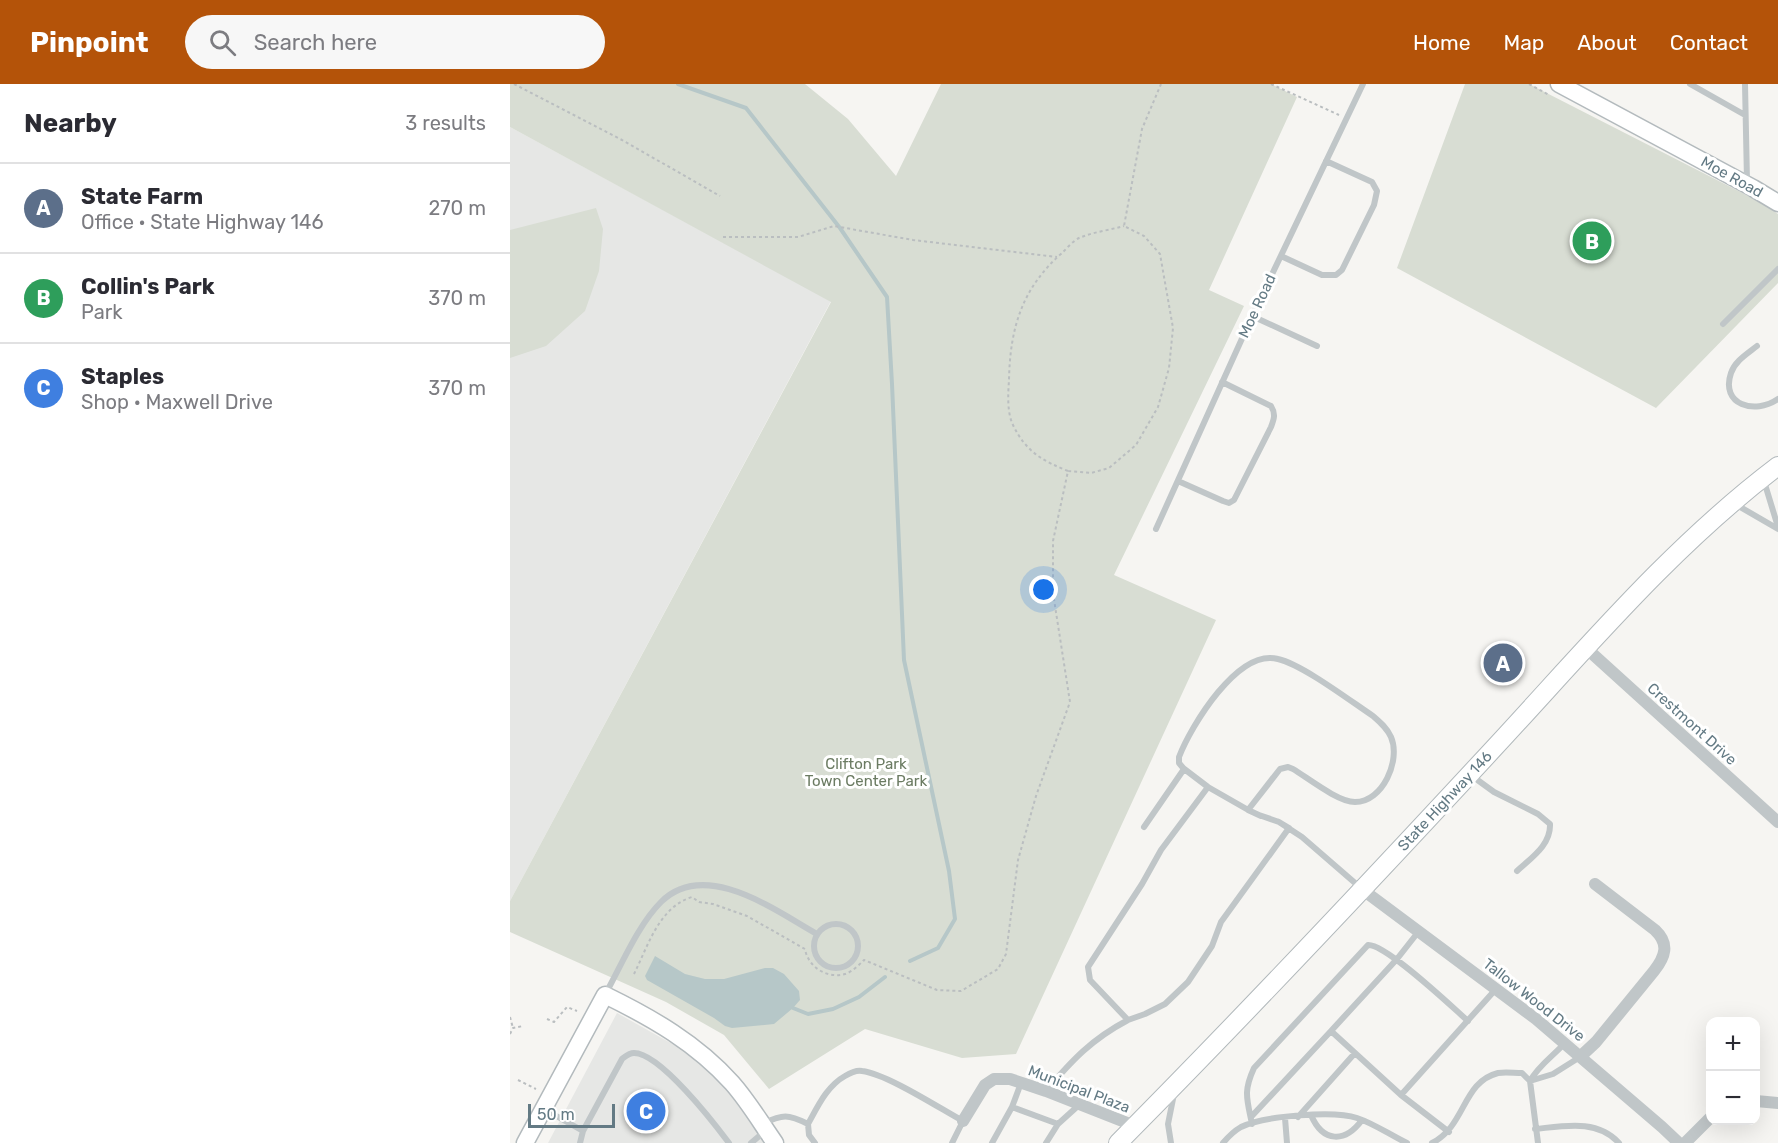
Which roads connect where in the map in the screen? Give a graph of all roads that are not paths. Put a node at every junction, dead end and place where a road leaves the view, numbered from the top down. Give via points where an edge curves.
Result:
1 (1363, 84) edge
2 (1559, 84) edge
3 (1690, 84) edge
4 (1745, 84) edge
5 (1745, 115) junction
6 (1326, 161) junction
7 (1747, 184) junction
8 (1778, 203) edge
9 (1281, 256) junction
10 (1778, 269) edge
11 (1252, 316) junction
12 (1723, 324) dead end
13 (1317, 346) dead end
14 (1757, 346) dead end
15 (1222, 382) junction
16 (1778, 399) edge
17 (1778, 466) edge
18 (1763, 477) junction
19 (1178, 481) junction
20 (1732, 503) junction
21 (1778, 528) edge
22 (1156, 529) dead end
23 (1586, 648) junction
24 (1184, 769) junction
25 (1470, 774) junction
26 (1209, 786) junction
27 (1248, 810) junction
28 (1778, 822) edge
29 (1144, 827) dead end
30 (1289, 828) junction
31 (1517, 872) dead end
32 (1595, 885) dead end
33 (1363, 890) junction
34 (1419, 931) junction
35 (817, 934) junction
36 (1397, 959) junction
37 (1496, 989) junction
38 (604, 995) junction
39 (1128, 1020) junction
40 (1468, 1021) junction
41 (1331, 1031) junction
42 (1565, 1043) junction
43 (1355, 1053) junction
44 (1581, 1056) junction
45 (1530, 1081) junction
46 (1021, 1082) junction
47 (1176, 1085) junction
48 (1047, 1091) junction
49 (1401, 1095) junction
50 (1760, 1101) edge
51 (1778, 1103) edge
52 (1078, 1105) junction
53 (1012, 1107) junction
54 (543, 1109) junction
55 (1311, 1115) junction
56 (1298, 1117) junction
57 (1285, 1118) junction
58 (1252, 1120) junction
59 (1362, 1120) junction
60 (963, 1121) junction
61 (1706, 1122) edge
62 (808, 1124) junction
63 (1058, 1124) junction
64 (1135, 1126) junction
65 (1536, 1129) junction
66 (583, 1131) junction
67 (768, 1132) edge
68 (1449, 1132) junction
69 (525, 1143) edge
70 (580, 1143) edge
71 (729, 1143) edge
72 (751, 1143) edge
73 (815, 1143) edge
74 (952, 1143) edge
75 (992, 1143) edge
76 (1046, 1143) edge
77 (1118, 1143) edge
78 (1171, 1143) edge
79 (1223, 1143) edge
80 (1287, 1143) edge
81 (1407, 1143) edge
82 (1432, 1143) edge
83 (1538, 1143) edge
84 (1619, 1143) edge
85 (1679, 1143) edge
86 (1685, 1143) edge

1 - 6 lane, Moe Road
2 - 7 street, Moe Road
3 - 5 lane
4 - 5 lane
5 - 7 lane
6 - 9 lane, Moe Road
6 - 9 lane via 1372,182 1377,191 1374,205 1336,276 1322,275
7 - 8 street, Moe Road
9 - 11 lane, Moe Road
10 - 12 lane
11 - 13 lane
11 - 15 lane, Moe Road
14 - 16 lane via 1735,366 1731,375 1732,395 1747,407 1756,408
15 - 19 lane, Moe Road
15 - 19 lane via 1271,406 1275,418 1234,500 1223,501
17 - 18 main road, State Highway 146
18 - 20 main road, State Highway 146
18 - 21 lane
19 - 22 lane, Moe Road
20 - 21 lane
20 - 23 main road, State Highway 146
23 - 25 main road, State Highway 146
23 - 28 street, Crestmont Drive
24 - 26 lane
24 - 27 lane via 1179,757 1206,708 1233,676 1270,658 1304,671 1373,716 1392,739 1389,775 1379,790 1365,800 1345,800 1285,767
24 - 29 lane
25 - 31 lane via 1550,824 1545,845
25 - 33 main road, State Highway 146
26 - 27 lane
26 - 39 lane via 1161,850 1088,967 1090,980
27 - 30 lane
30 - 33 lane
30 - 39 lane via 1221,922 1212,946 1188,982 1165,1004
32 - 44 street via 1660,934 1665,951 1654,971
33 - 34 street, Tallow Wood Drive
33 - 47 main road, State Highway 146
34 - 36 lane
34 - 37 street, Tallow Wood Drive
35 - 35 lane via 814,950 821,963 843,968 856,957 857,938 848,927 835,924
35 - 38 lane via 726,887 682,889 661,902 650,916
36 - 40 lane
36 - 41 lane
36 - 58 lane via 1373,945 1365,947 1274,1045 1254,1068 1246,1086
37 - 40 lane
37 - 42 street, Tallow Wood Drive
38 - 54 street
38 - 67 street via 655,1020 708,1058 734,1085
39 - 48 lane via 1085,1047
40 - 49 lane
41 - 43 lane
41 - 58 lane
42 - 44 street, Tallow Wood Drive
42 - 45 lane
43 - 49 lane
43 - 56 lane
44 - 45 lane via 1553,1074
44 - 85 street, Tallow Wood Drive
45 - 65 lane
45 - 68 lane via 1522,1073 1499,1073 1485,1079 1473,1089
46 - 48 street, Municipal Plaza
46 - 53 lane
46 - 60 street, Municipal Plaza via 994,1079 979,1093
47 - 64 main road, State Highway 146
47 - 78 lane via 1168,1124
48 - 52 street, Municipal Plaza
49 - 68 lane
50 - 51 street
52 - 63 lane
52 - 64 street, Municipal Plaza
53 - 63 lane
53 - 75 lane
54 - 66 lane
54 - 69 street
55 - 56 lane
55 - 59 lane via 1331,1113
55 - 59 lane via 1316,1127 1332,1138 1350,1132
56 - 57 lane
57 - 58 lane
57 - 80 lane
58 - 79 lane
59 - 81 lane
60 - 62 lane via 876,1074 859,1070 835,1083
60 - 74 lane
61 - 86 street
62 - 67 lane via 784,1115
62 - 73 lane
63 - 76 lane
64 - 77 main road, State Highway 146
65 - 83 lane
65 - 84 lane via 1580,1125 1600,1129
66 - 70 lane
66 - 71 lane via 622,1059 638,1053 665,1070
67 - 72 lane
68 - 82 lane

